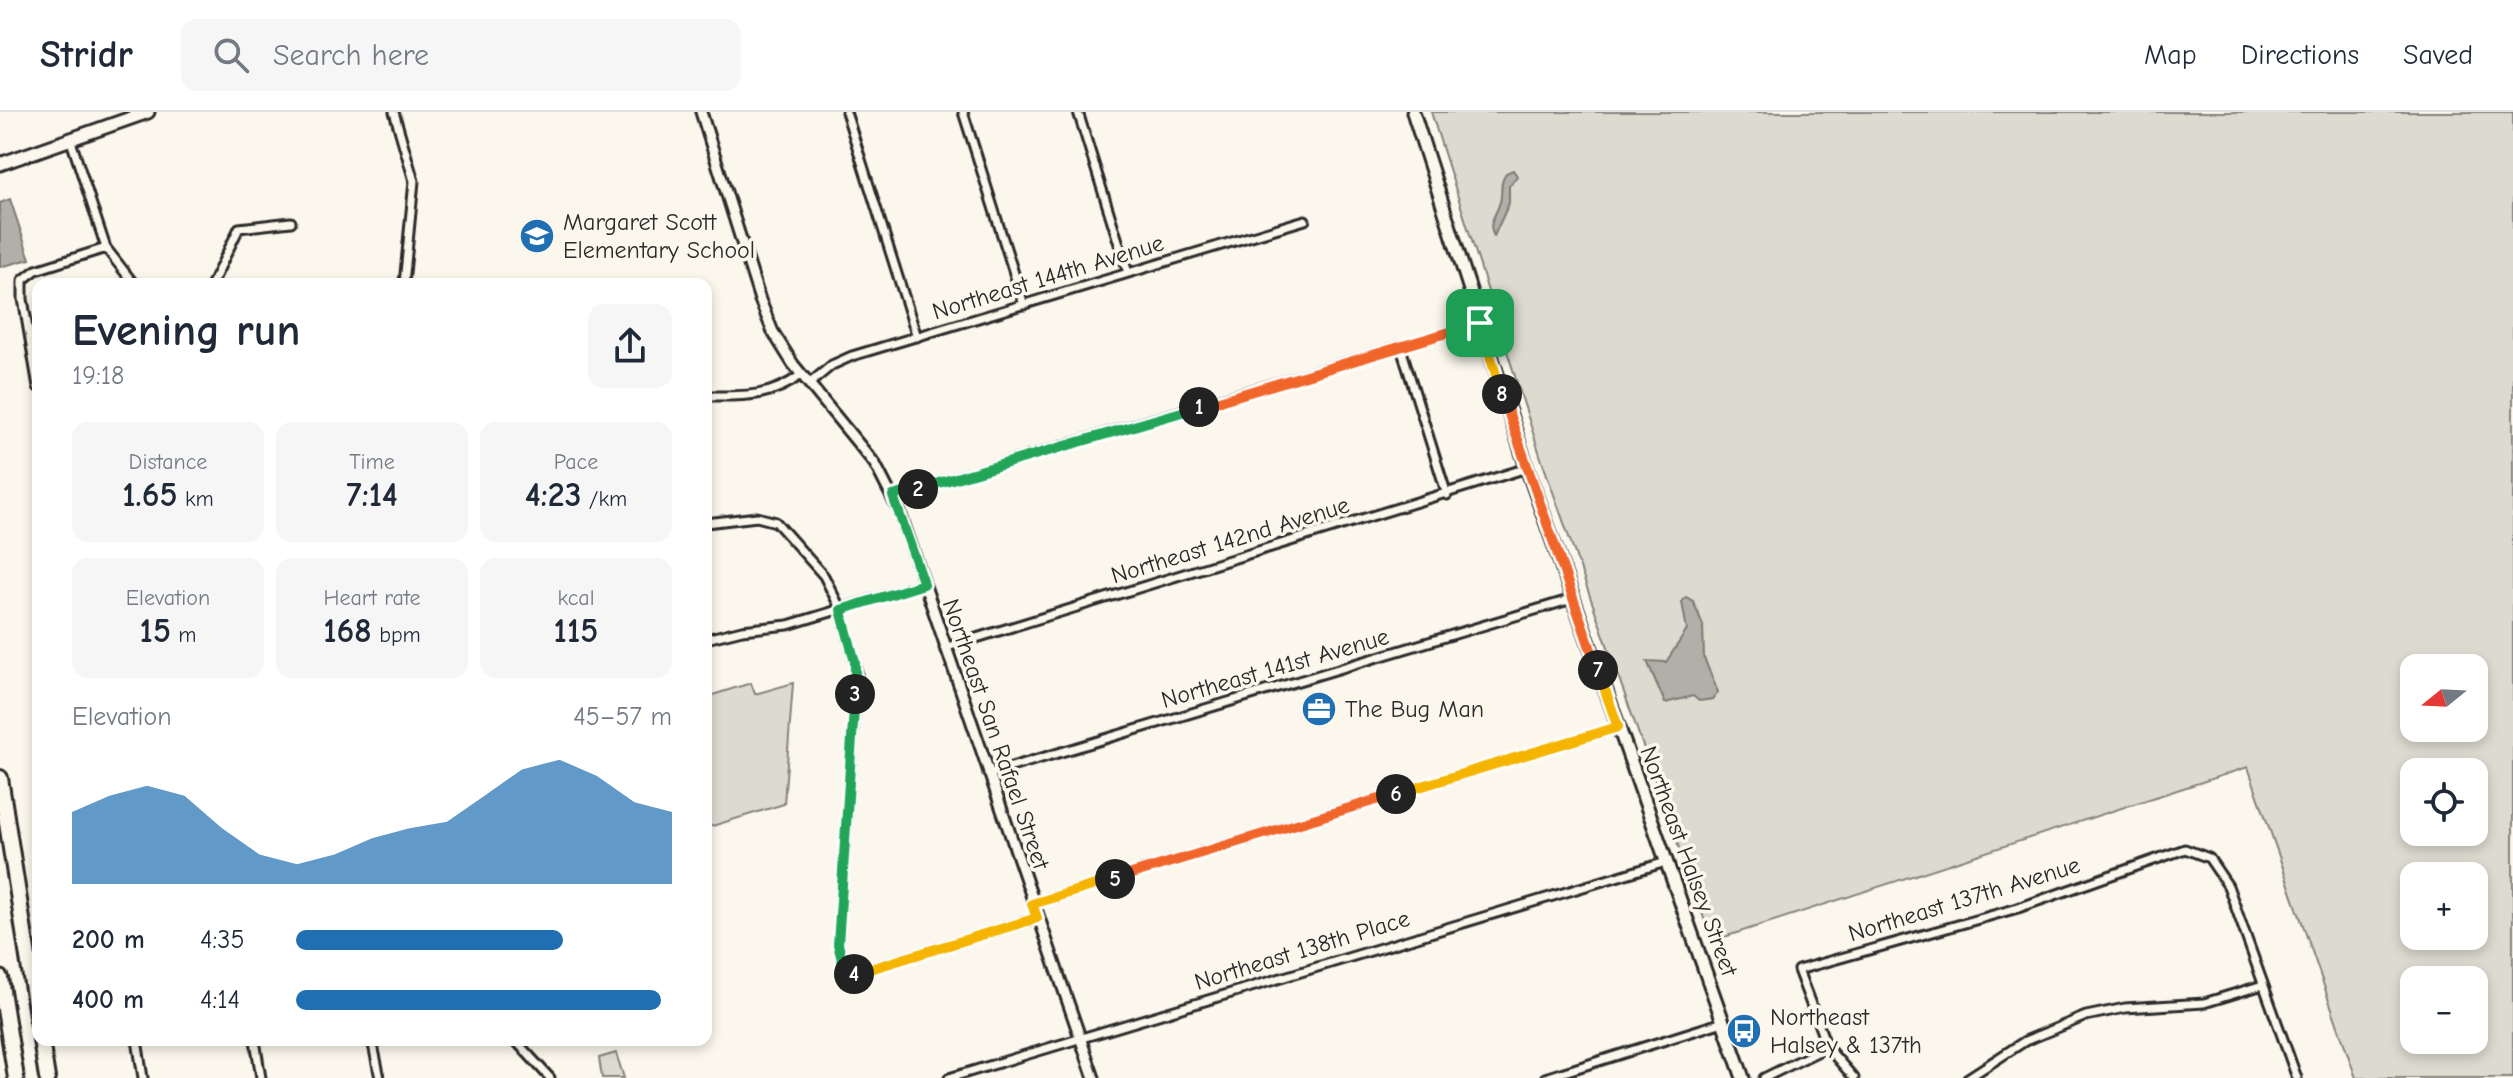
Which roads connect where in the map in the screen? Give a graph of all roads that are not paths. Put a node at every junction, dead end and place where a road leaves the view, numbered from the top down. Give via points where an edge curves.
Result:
1 (148, 112) edge
2 (394, 112) edge
3 (701, 112) edge
4 (846, 112) edge
5 (963, 112) edge
6 (1078, 112) edge
7 (1413, 112) edge
8 (70, 138) junction
9 (0, 164) edge
10 (1305, 220) dead end
11 (291, 222) dead end
12 (106, 248) junction
13 (1128, 273) junction
14 (129, 278) edge
15 (215, 278) edge
16 (405, 278) edge
17 (1024, 305) junction
18 (1480, 323) junction
19 (917, 337) junction
20 (1401, 348) junction
21 (32, 352) edge
22 (801, 375) junction
23 (809, 384) junction
24 (712, 396) edge
25 (1527, 468) junction
26 (1447, 495) junction
27 (893, 496) junction
28 (712, 522) edge
29 (924, 584) junction
30 (1572, 599) junction
31 (841, 610) junction
32 (712, 638) edge
33 (944, 648) junction
34 (1618, 727) junction
35 (988, 775) junction
36 (0, 778) edge
37 (1666, 862) junction
38 (1032, 904) junction
39 (1037, 918) junction
40 (0, 978) edge
41 (32, 983) edge
42 (2263, 985) junction
43 (1723, 1022) junction
44 (1079, 1039) junction
45 (42, 1046) edge
46 (138, 1046) edge
47 (256, 1046) edge
48 (373, 1046) edge
49 (520, 1046) edge
50 (1827, 1047) junction
51 (984, 1067) junction
52 (545, 1077) edge
53 (16, 1078) edge
54 (47, 1078) edge
55 (143, 1078) edge
56 (261, 1078) edge
57 (380, 1078) edge
58 (949, 1078) edge
59 (988, 1078) edge
60 (1094, 1078) edge
61 (1545, 1078) edge
62 (1743, 1078) edge
63 (1764, 1078) edge
64 (1854, 1078) edge
65 (1968, 1078) edge
66 (2297, 1078) edge

1 - 8 main road
2 - 16 street via 414,181
3 - 22 street, Northeast San Rafael Street via 764,311
4 - 19 street
5 - 17 street
6 - 13 street
7 - 18 main road, Northeast Halsey Street
8 - 9 main road
8 - 12 street
10 - 13 street, Northeast 144th Avenue
11 - 15 street via 239,228
12 - 14 street
12 - 21 street via 36,270 23,280
13 - 17 street, Northeast 144th Avenue
17 - 19 street, Northeast 144th Avenue
18 - 20 street
18 - 25 main road, Northeast Halsey Street
19 - 23 street, Northeast 144th Avenue via 843,359
20 - 26 street
20 - 27 street
22 - 23 street, Northeast San Rafael Street
22 - 24 street via 769,394
23 - 27 street, Northeast San Rafael Street via 867,452
25 - 26 street, Northeast 142nd Avenue
25 - 30 main road, Northeast Halsey Street
26 - 33 street, Northeast 142nd Avenue
27 - 29 street, Northeast San Rafael Street
28 - 31 street via 757,517 783,528 831,586
29 - 31 street
29 - 33 street, Northeast San Rafael Street
30 - 34 main road, Northeast Halsey Street
30 - 35 street, Northeast 141st Avenue
31 - 32 street
31 - 39 street via 857,672 838,944 846,976
33 - 35 street, Northeast San Rafael Street
34 - 37 main road, Northeast Halsey Street
34 - 38 street
35 - 38 street, Northeast San Rafael Street
36 - 41 highway
37 - 43 main road, Northeast Halsey Street
37 - 44 street, Northeast 138th Place
38 - 39 street, Northeast San Rafael Street
39 - 44 street, Northeast San Rafael Street
40 - 53 highway
42 - 50 street, Northeast 137th Avenue via 2218,869 2202,852 2185,849 2030,905 1798,970
42 - 65 street via 2204,1003 2086,1016 2025,1041
42 - 66 street
43 - 61 street
43 - 62 main road, Northeast Halsey Street
44 - 51 street, Northeast 138th Place
44 - 60 street, Northeast San Rafael Street
45 - 54 highway
46 - 55 street
47 - 56 street
48 - 57 street
49 - 52 street
50 - 63 street
50 - 64 street
51 - 58 street, Northeast 138th Place
51 - 59 street

